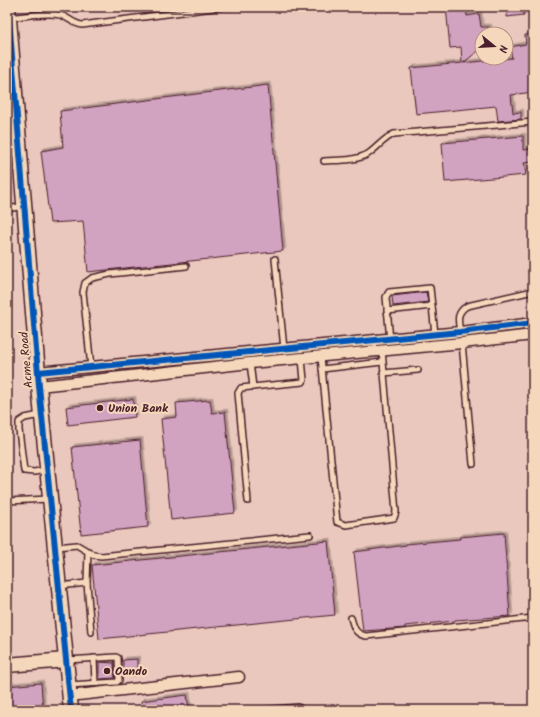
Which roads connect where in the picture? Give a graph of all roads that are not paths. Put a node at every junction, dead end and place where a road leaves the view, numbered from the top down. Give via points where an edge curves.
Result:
1 (221, 7) edge
2 (8, 13) edge
3 (533, 122) edge
4 (324, 161) dead end
5 (24, 206) junction
6 (7, 209) edge
7 (275, 259) dead end
8 (186, 266) dead end
9 (533, 291) edge
10 (432, 306) junction
11 (387, 311) junction
12 (533, 323) edge
13 (460, 332) junction
14 (435, 334) junction
15 (533, 335) edge
16 (390, 338) junction
17 (462, 343) junction
18 (284, 349) junction
19 (386, 350) junction
20 (321, 357) junction
21 (302, 359) junction
22 (152, 361) junction
23 (382, 362) junction
24 (250, 363) junction
25 (91, 367) junction
26 (322, 369) junction
27 (418, 370) dead end
28 (383, 373) junction
29 (154, 374) junction
30 (38, 379) junction
31 (253, 387) junction
32 (42, 415) junction
33 (473, 464) dead end
34 (47, 470) junction
35 (50, 499) junction
36 (7, 501) edge
37 (248, 502) dead end
38 (310, 535) dead end
39 (54, 547) junction
40 (88, 551) junction
41 (87, 583) junction
42 (58, 586) junction
43 (352, 618) dead end
44 (533, 618) edge
45 (91, 632) dead end
46 (65, 656) junction
47 (7, 657) edge
48 (94, 658) junction
49 (7, 665) edge
50 (239, 677) dead end
51 (95, 683) junction
52 (69, 697) edge
53 (263, 710) edge
54 (304, 710) edge

1 - 2 lane via 82,25 55,14 20,16
2 - 5 street, Acme Road
3 - 4 lane via 394,134 368,154 356,158
5 - 6 lane
5 - 30 street, Acme Road
7 - 18 lane
8 - 25 lane via 110,274 92,278 85,283 83,292
9 - 13 lane via 467,306 460,312
10 - 11 lane
10 - 11 lane via 429,288 388,292
10 - 14 lane
11 - 16 lane
12 - 13 street
13 - 14 street
14 - 16 street
15 - 17 street
16 - 18 street
16 - 19 lane
17 - 19 street
17 - 33 lane
18 - 22 street
19 - 20 street
19 - 23 lane
20 - 21 street
20 - 26 lane
21 - 24 street
21 - 31 lane via 303,382
22 - 25 street
22 - 29 street
23 - 26 lane
23 - 28 lane
24 - 29 street
24 - 31 lane
25 - 30 street
26 - 28 lane via 338,522 346,526 394,518 396,512
27 - 28 lane
29 - 30 street
30 - 32 street, Acme Road
31 - 37 lane via 241,388 238,393
32 - 34 street, Acme Road
32 - 34 lane via 25,418 19,422 19,430 24,471
34 - 35 street, Acme Road
35 - 36 lane
35 - 39 street, Acme Road
38 - 40 lane via 101,556
39 - 40 lane via 77,545
39 - 42 street, Acme Road
40 - 41 lane
41 - 42 lane
41 - 45 lane
42 - 46 street, Acme Road
43 - 44 lane via 355,630 366,636
46 - 47 street
46 - 48 lane
46 - 49 street
46 - 52 street, Acme Road
48 - 51 lane
48 - 51 lane via 118,658 118,681
50 - 52 street
51 - 52 lane
53 - 54 lane via 298,707

